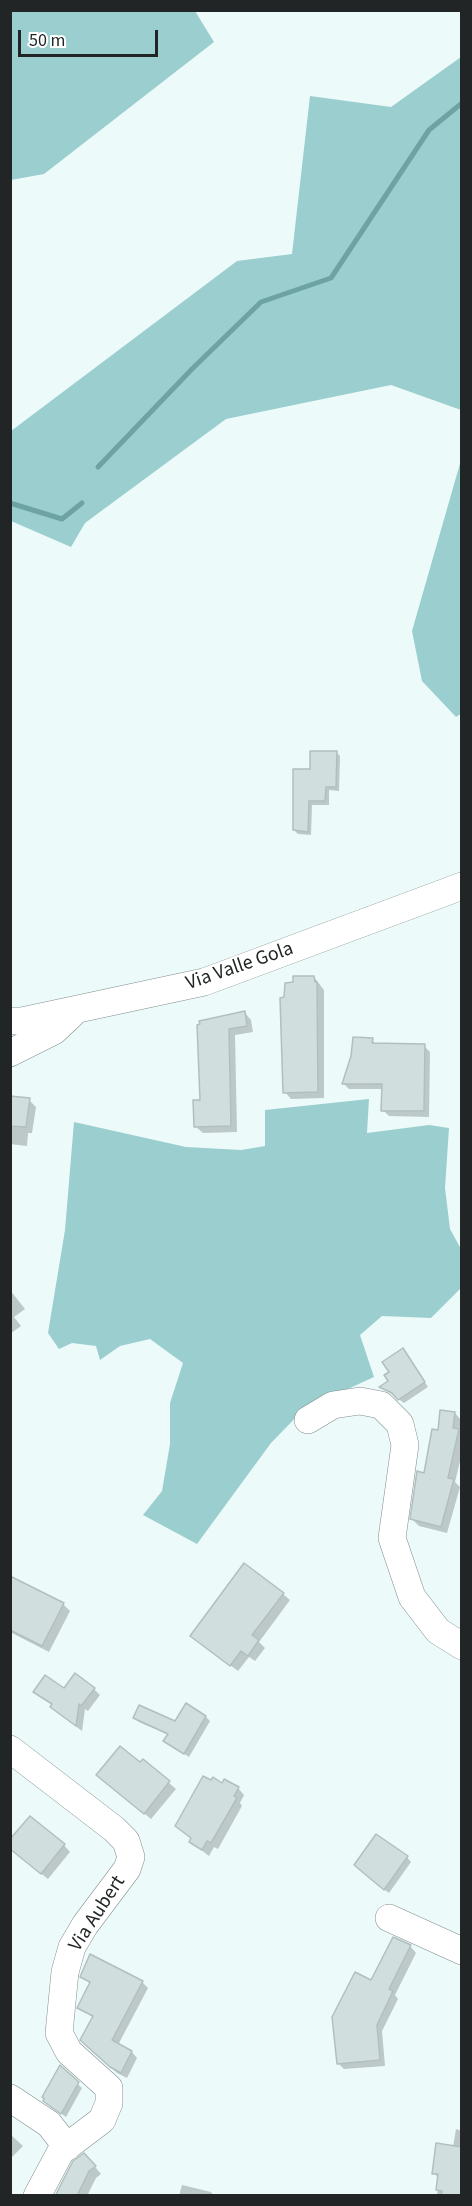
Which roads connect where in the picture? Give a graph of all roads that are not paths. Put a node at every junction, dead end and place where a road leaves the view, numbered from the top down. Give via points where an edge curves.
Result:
1 (462, 886) edge
2 (75, 1010) junction
3 (10, 1021) edge
4 (10, 1053) edge
5 (308, 1420) dead end
6 (462, 1646) edge
7 (10, 1749) edge
8 (389, 1918) dead end
9 (462, 1951) edge
10 (10, 2098) edge
11 (67, 2147) junction
12 (37, 2196) edge

1 - 2 street, Via Valle Gola via 204,982
2 - 3 street, Via Valle Gola
2 - 4 street via 54,1031
5 - 6 street via 333,1405 360,1401 381,1405 400,1424 405,1445 392,1538 412,1598 438,1631
7 - 11 street, Via Aubert via 114,1829 126,1841 131,1857 127,1869 72,1947 65,1972 59,2033 69,2052 108,2088 110,2103 102,2120
8 - 9 street
10 - 11 street via 49,2124
11 - 12 street, Via Aubert via 61,2151

